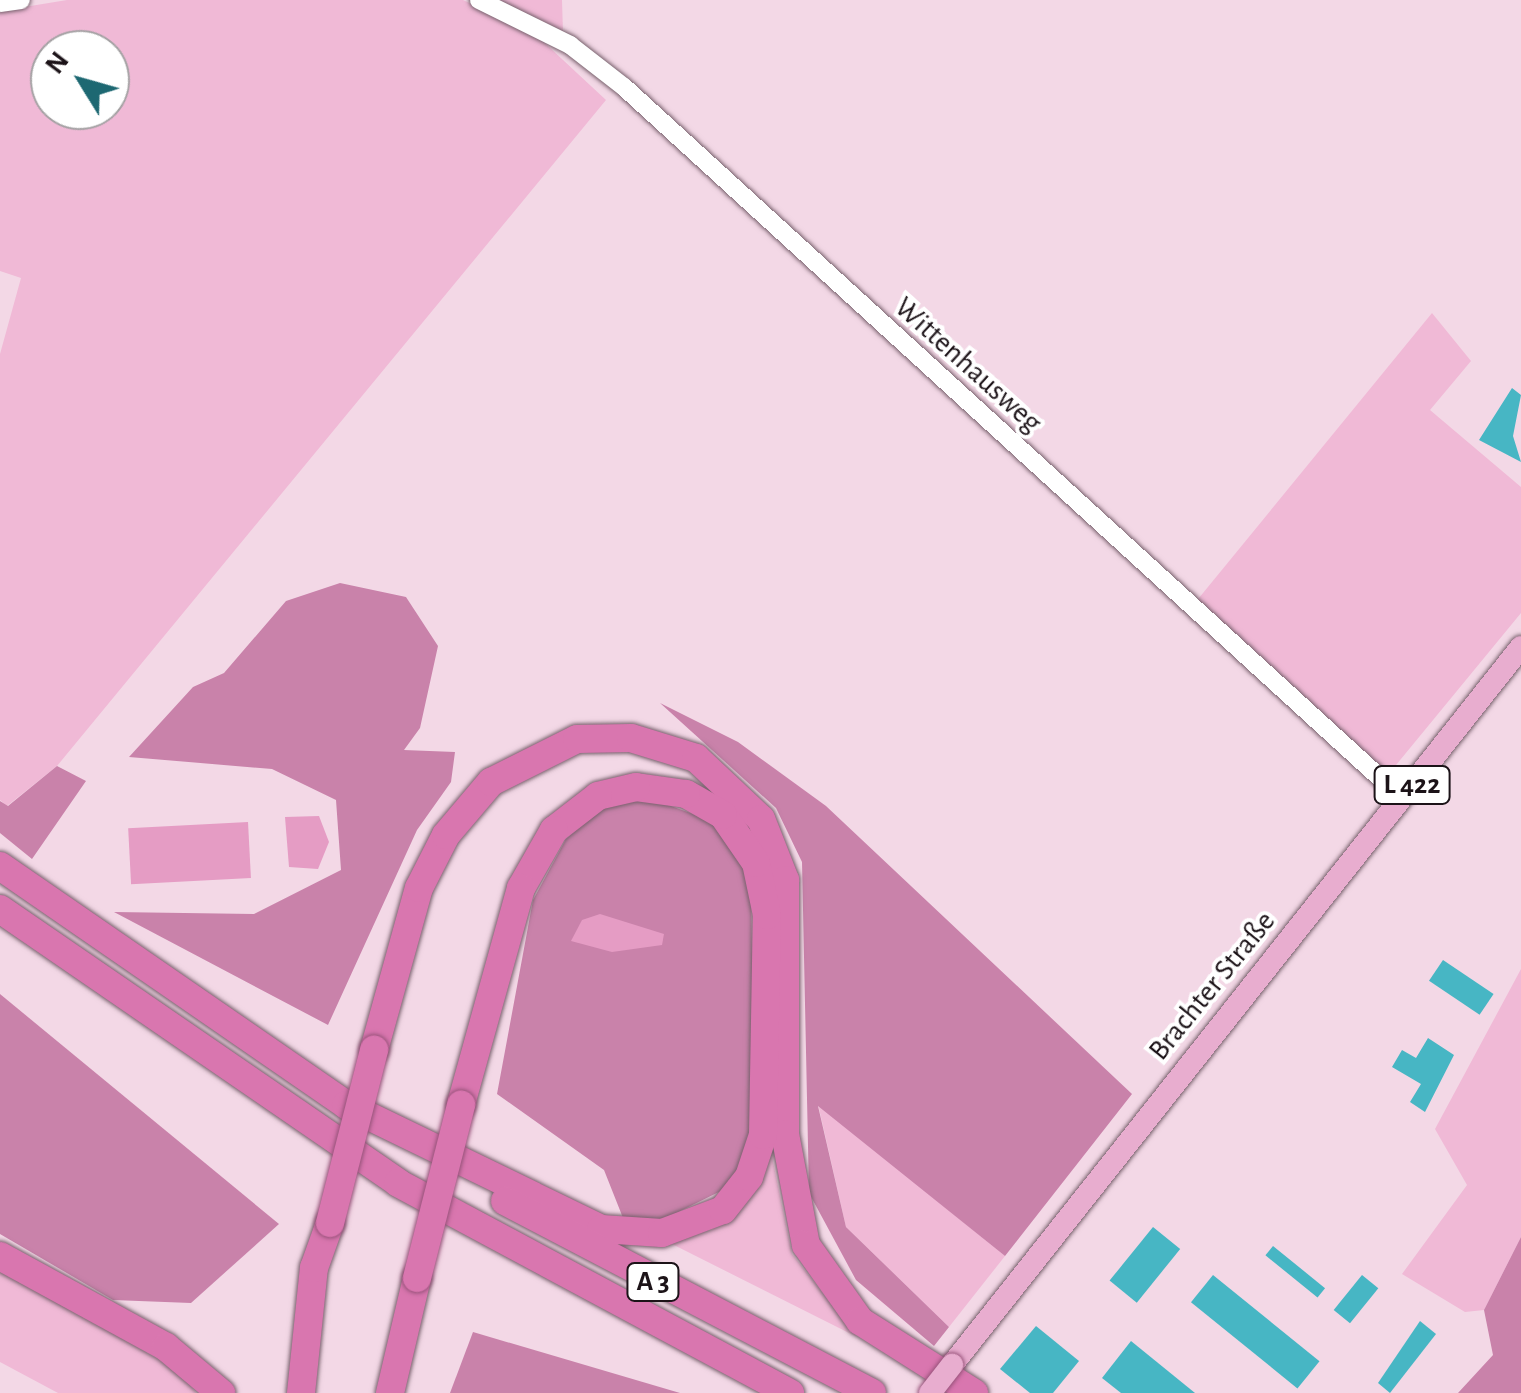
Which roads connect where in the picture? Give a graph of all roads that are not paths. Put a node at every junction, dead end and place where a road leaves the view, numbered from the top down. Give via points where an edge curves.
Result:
1 (22, 0) edge
2 (479, 0) edge
3 (0, 3) edge
4 (1521, 647) edge
5 (1402, 798) junction
6 (0, 866) edge
7 (0, 909) edge
8 (346, 1105) junction
9 (330, 1222) junction
10 (0, 1256) edge
11 (222, 1393) edge
12 (301, 1393) edge
13 (316, 1393) edge
14 (390, 1393) edge
15 (790, 1393) edge
16 (872, 1393) edge
17 (930, 1393) edge
18 (974, 1393) edge

1 - 3 street
2 - 5 street, Wittenhausweg via 570,45 624,87
4 - 5 main road, Brachter Straße / L 422
5 - 17 main road, Brachter Straße / L 422, bridge
6 - 8 highway, A 3
7 - 15 highway, A 3 via 398,1183
8 - 14 highway, bridge via 602,1229 662,1233 723,1210 750,1177 762,1135 767,916 756,863 722,815 686,794 636,787 598,796 554,830 521,888 461,1104 417,1278
8 - 16 highway, A 3 via 540,1222
9 - 12 highway via 314,1268
9 - 13 highway
9 - 18 highway, bridge via 419,888 446,835 491,782 577,739 631,738 696,758 761,819 785,880 785,1134 806,1244 860,1321
10 - 11 highway via 166,1347

